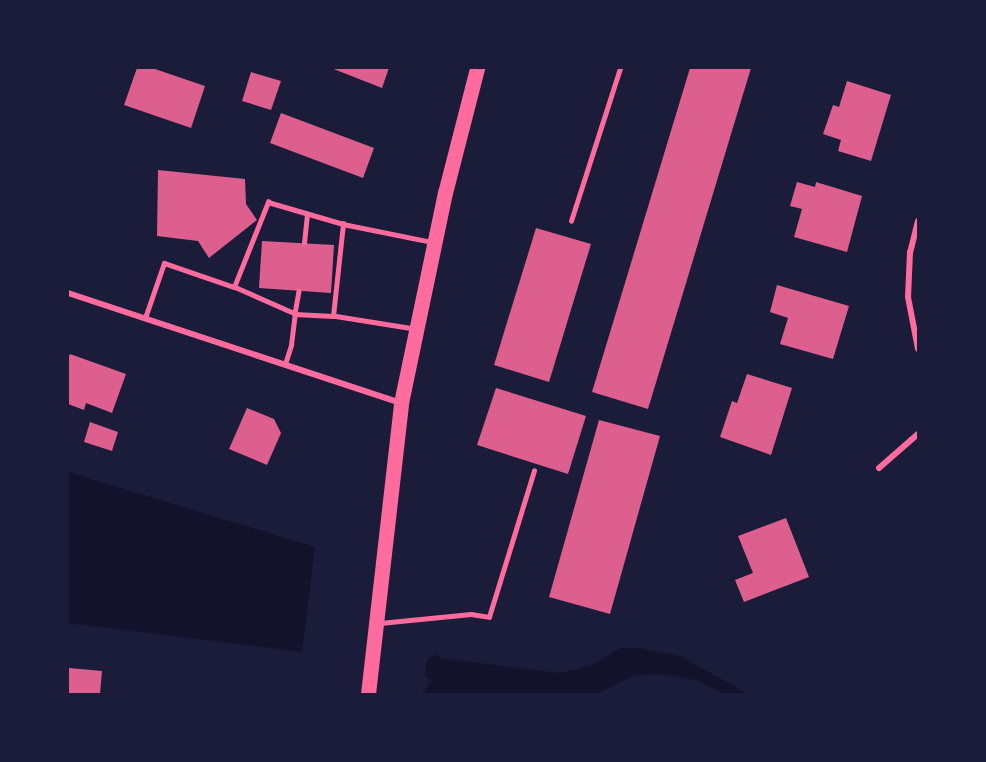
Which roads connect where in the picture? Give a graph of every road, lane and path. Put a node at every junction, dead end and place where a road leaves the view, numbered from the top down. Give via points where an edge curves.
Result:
1 (477, 68) edge
2 (620, 68) edge
3 (308, 214) junction
4 (572, 221) dead end
5 (918, 221) edge
6 (343, 224) junction
7 (435, 242) junction
8 (304, 243) dead end
9 (234, 287) junction
10 (299, 291) dead end
11 (68, 293) edge
12 (295, 314) junction
13 (333, 316) junction
14 (145, 318) junction
15 (417, 330) junction
16 (918, 350) edge
17 (285, 364) junction
18 (401, 403) junction
19 (918, 434) edge
20 (879, 468) dead end
21 (534, 471) dead end
22 (374, 623) junction
23 (368, 694) edge

1 - 7 main road
2 - 4 lane
3 - 6 lane
3 - 8 lane
3 - 9 lane via 268,202
5 - 16 street via 910,252 908,297
6 - 7 lane
6 - 13 lane
7 - 15 main road
9 - 12 lane
9 - 14 lane via 164,263
10 - 12 lane
11 - 14 street
12 - 13 lane
12 - 17 lane
13 - 15 lane
14 - 17 street
15 - 18 main road
17 - 18 street
18 - 22 main road
19 - 20 street
21 - 22 lane via 489,617 471,614
22 - 23 main road

